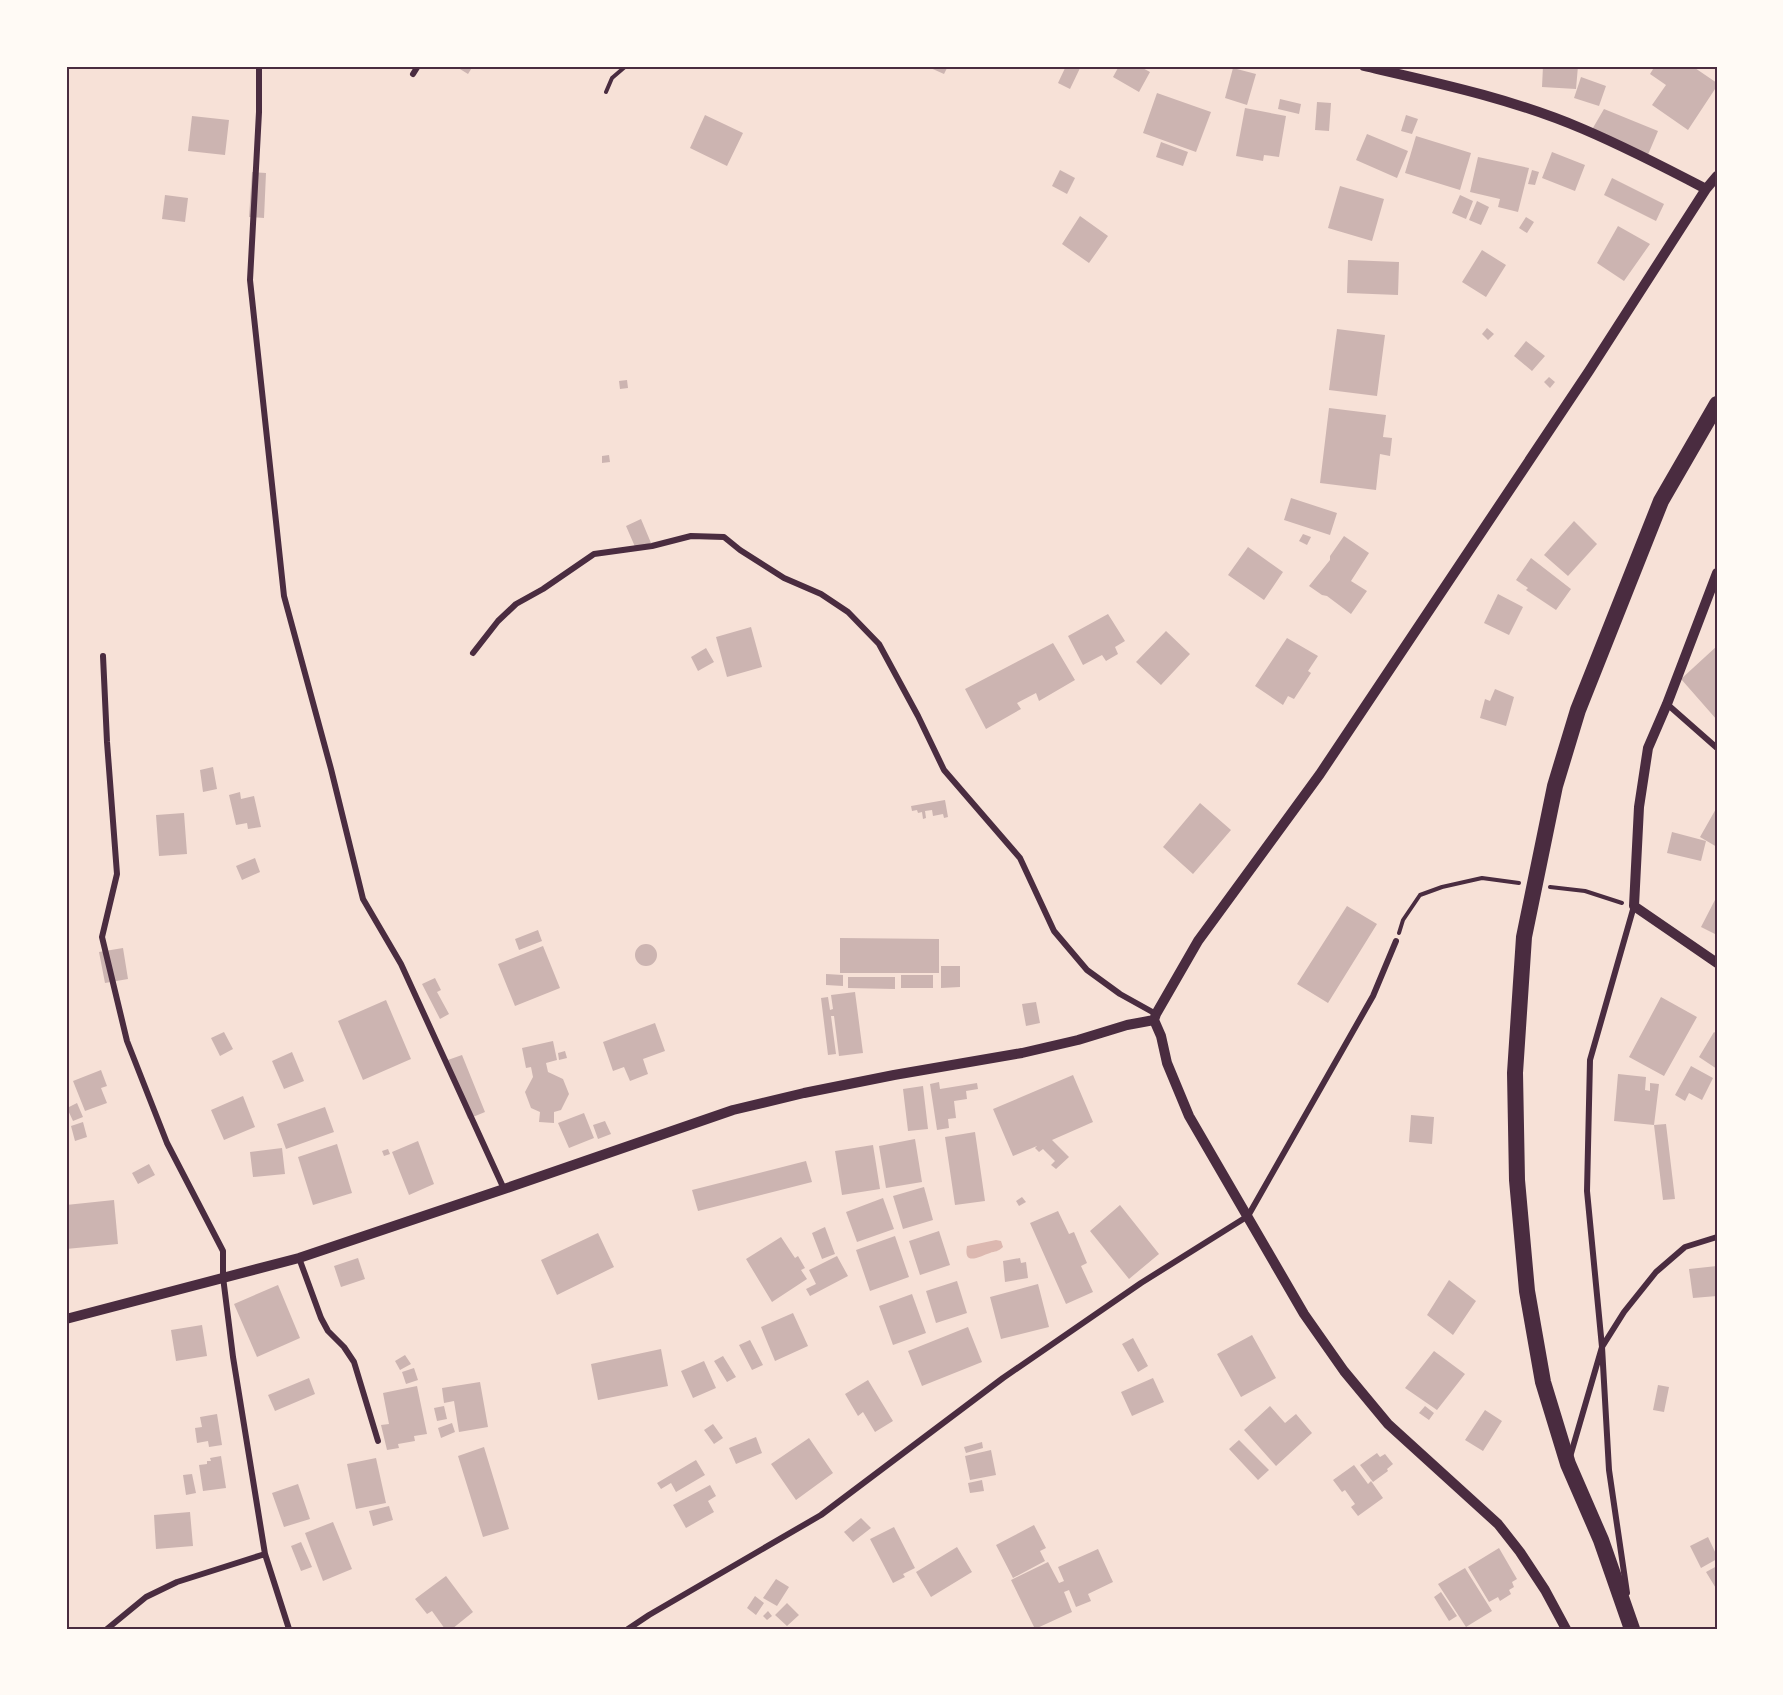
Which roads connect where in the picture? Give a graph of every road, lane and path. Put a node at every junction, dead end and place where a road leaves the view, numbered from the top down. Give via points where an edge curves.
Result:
1 (259, 66) edge
2 (418, 66) edge
3 (626, 66) edge
4 (1364, 66) edge
5 (413, 74) dead end
6 (606, 92) dead end
7 (1717, 176) edge
8 (1706, 189) junction
9 (1717, 404) edge
10 (1717, 573) edge
11 (473, 653) dead end
12 (103, 656) dead end
13 (1667, 704) junction
14 (1717, 748) edge
15 (1482, 878) dead end
16 (1585, 891) dead end
17 (1634, 906) junction
18 (1396, 941) joint
19 (1717, 963) edge
20 (1155, 1017) junction
21 (504, 1189) junction
22 (1248, 1216) junction
23 (1717, 1237) edge
24 (299, 1258) junction
25 (224, 1277) junction
26 (66, 1320) edge
27 (1602, 1347) junction
28 (378, 1441) dead end
29 (1568, 1464) junction
30 (265, 1554) junction
31 (1632, 1628) edge
32 (107, 1629) edge
33 (289, 1629) edge
34 (628, 1629) edge
35 (1566, 1629) edge

1 - 21 street via 250,280 284,596 363,899 401,964
2 - 5 street
3 - 6 path via 612,78
4 - 8 street via 1457,87 1582,128
7 - 8 street
8 - 20 street via 1320,774 1198,941
9 - 29 highway via 1662,501 1578,710 1555,786 1524,937 1515,1073 1517,1180 1527,1291 1543,1382
10 - 13 street
11 - 20 street via 516,604 594,554 691,536 724,537 784,578 848,612 879,644 944,770 1020,858 1054,931 1087,970
12 - 25 street via 117,874 102,937 127,1041 167,1143 223,1251
13 - 14 street
13 - 17 street via 1648,748 1639,807
15 - 18 path via 1420,895 1403,920
16 - 17 path
17 - 19 street
17 - 27 street via 1590,1060 1587,1191
18 - 22 street via 1373,996
20 - 21 street via 1022,1053 871,1079 733,1110
20 - 22 street via 1167,1063 1190,1116
21 - 24 street
22 - 34 street via 1141,1283 1003,1378 821,1515
22 - 35 street via 1304,1314 1344,1371 1388,1424 1498,1524 1545,1590
23 - 27 street via 1685,1247 1656,1272
24 - 25 street
24 - 28 street via 321,1318 354,1362
25 - 26 street
25 - 30 street
27 - 29 street
27 - 31 street via 1609,1470
29 - 31 highway via 1601,1540
30 - 32 street via 177,1582 146,1597
30 - 33 street

